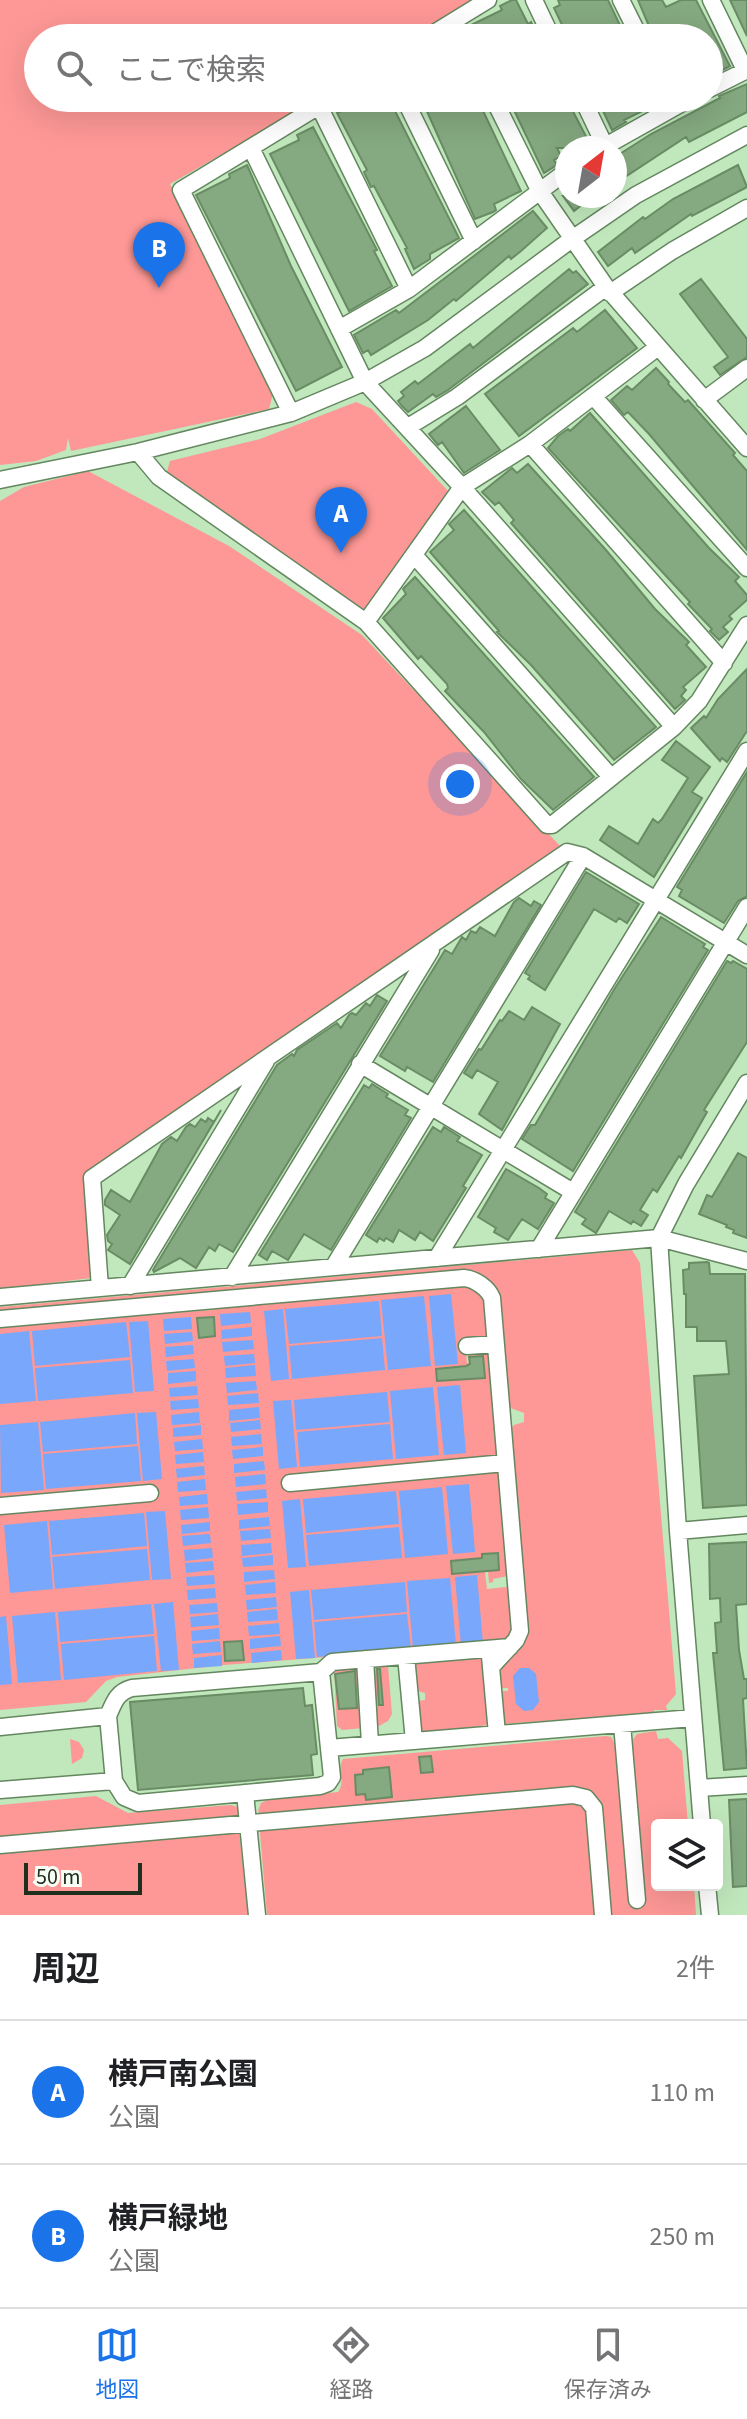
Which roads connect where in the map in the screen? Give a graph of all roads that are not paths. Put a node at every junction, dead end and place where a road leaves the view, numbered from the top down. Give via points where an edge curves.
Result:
1 (488, 0) edge
2 (534, 0) edge
3 (621, 0) edge
4 (711, 0) edge
5 (456, 21) junction
6 (451, 24) edge
7 (457, 24) edge
8 (545, 24) edge
9 (633, 24) edge
10 (746, 70) edge
11 (723, 82) edge
12 (310, 112) edge
13 (330, 112) edge
14 (411, 112) edge
15 (500, 112) edge
16 (588, 112) edge
17 (657, 112) edge
18 (747, 135) edge
19 (599, 136) edge
20 (621, 136) edge
21 (251, 148) junction
22 (555, 179) edge
23 (539, 190) junction
24 (747, 208) edge
25 (572, 239) junction
26 (474, 241) junction
27 (409, 289) junction
28 (608, 290) junction
29 (339, 329) junction
30 (658, 347) junction
31 (747, 368) edge
32 (365, 382) junction
33 (593, 396) junction
34 (704, 400) junction
35 (291, 413) junction
36 (408, 427) junction
37 (530, 444) junction
38 (747, 448) edge
39 (138, 452) junction
40 (0, 480) edge
41 (462, 487) junction
42 (414, 555) junction
43 (747, 568) edge
44 (366, 622) junction
45 (747, 625) edge
46 (724, 663) junction
47 (674, 727) junction
48 (747, 751) edge
49 (611, 777) junction
50 (583, 856) junction
51 (656, 900) junction
52 (747, 907) edge
53 (726, 942) junction
54 (433, 945) junction
55 (747, 955) edge
56 (268, 1057) junction
57 (360, 1064) junction
58 (747, 1083) edge
59 (431, 1107) junction
60 (504, 1151) junction
61 (573, 1192) junction
62 (659, 1238) junction
63 (539, 1249) junction
64 (437, 1258) junction
65 (747, 1261) edge
66 (334, 1266) junction
67 (232, 1277) junction
68 (130, 1286) junction
69 (100, 1288) junction
70 (0, 1297) edge
71 (0, 1319) edge
72 (495, 1344) junction
73 (467, 1346) dead end
74 (505, 1463) junction
75 (290, 1483) dead end
76 (150, 1493) dead end
77 (0, 1506) edge
78 (747, 1525) edge
79 (678, 1531) junction
80 (510, 1647) junction
81 (489, 1649) junction
82 (406, 1656) junction
83 (365, 1659) junction
84 (491, 1667) junction
85 (321, 1672) junction
86 (108, 1716) junction
87 (693, 1718) junction
88 (622, 1724) junction
89 (0, 1727) edge
90 (497, 1734) junction
91 (414, 1741) junction
92 (370, 1744) junction
93 (329, 1748) junction
94 (114, 1781) junction
95 (747, 1785) edge
96 (699, 1788) junction
97 (0, 1790) edge
98 (245, 1793) junction
99 (702, 1819) edge
100 (248, 1823) junction
101 (0, 1845) edge
102 (708, 1891) edge
103 (637, 1900) dead end
104 (257, 1915) edge
105 (603, 1915) edge
106 (710, 1915) edge

1 - 5 street
2 - 8 street
3 - 9 street
4 - 10 street
5 - 6 street
5 - 7 street
10 - 11 street
12 - 21 street
13 - 27 street
14 - 26 street
15 - 23 street
16 - 19 street
17 - 20 street
18 - 25 street via 636,195
21 - 29 street
21 - 35 street via 181,190
22 - 23 street
23 - 25 street
23 - 26 street
24 - 28 street
25 - 28 street
25 - 32 street via 425,348
26 - 27 street
27 - 29 street
28 - 30 street
28 - 36 street
29 - 32 street
30 - 33 street
30 - 34 street
31 - 34 street
32 - 35 street
32 - 36 street
33 - 37 street
33 - 43 street
34 - 38 street
35 - 39 street
36 - 41 street
37 - 41 street
37 - 46 street
39 - 40 street
39 - 44 street via 159,477
41 - 42 street
41 - 47 street
42 - 44 street
42 - 49 street
44 - 49 street via 547,825
45 - 46 street
46 - 47 street
47 - 49 street
48 - 51 street
50 - 51 street
50 - 54 street via 567,852
50 - 59 street
51 - 53 street
51 - 60 street
52 - 53 street
53 - 55 street
53 - 61 street
54 - 56 street
54 - 57 street
56 - 68 street
56 - 69 street via 92,1178
57 - 59 street
57 - 67 street
58 - 62 street
59 - 60 street
59 - 66 street
60 - 61 street
60 - 64 street
61 - 63 street
62 - 63 street
62 - 65 street
62 - 79 street
63 - 64 street
64 - 66 street
66 - 67 street
67 - 68 street
68 - 69 street
69 - 70 street
71 - 72 street via 464,1278 490,1294
72 - 73 street
72 - 74 street
74 - 75 street
74 - 80 street via 520,1631
76 - 77 street
78 - 79 street
79 - 87 street
80 - 81 street
80 - 84 street
81 - 82 street
81 - 84 street
82 - 83 street
82 - 91 street
83 - 85 street via 332,1662
83 - 92 street
84 - 90 street
85 - 86 street via 132,1688 116,1697
85 - 93 street
86 - 89 street
86 - 94 street
87 - 88 street
87 - 96 street
88 - 90 street
88 - 103 street
90 - 91 street
91 - 92 street
92 - 93 street
93 - 98 street via 332,1777 325,1785
94 - 97 street
94 - 98 street via 124,1797 138,1803
95 - 96 street
96 - 99 street
98 - 100 street
100 - 101 street
100 - 104 street
100 - 105 street via 581,1796 594,1808
102 - 106 street

